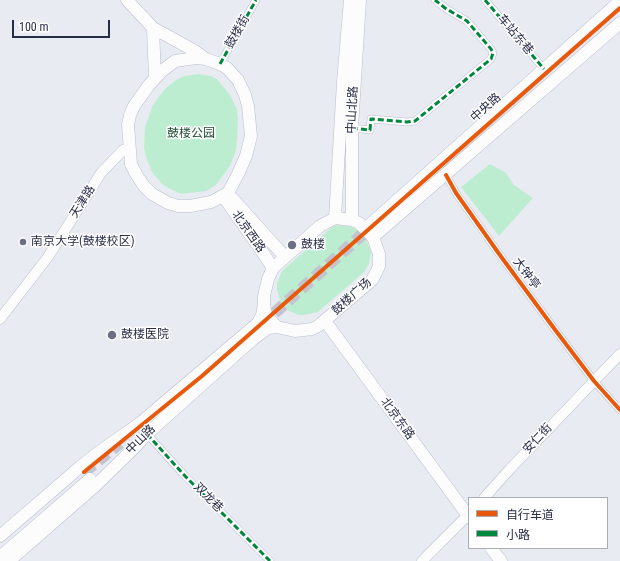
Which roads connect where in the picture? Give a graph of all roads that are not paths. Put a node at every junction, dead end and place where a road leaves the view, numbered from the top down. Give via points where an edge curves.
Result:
1 (127, 0) edge
2 (256, 0) edge
3 (350, 0) edge
4 (360, 0) edge
5 (435, 0) edge
6 (485, 0) edge
7 (620, 1) edge
8 (620, 23) edge
9 (153, 28) junction
10 (206, 60) junction
11 (220, 64) junction
12 (544, 69) junction
13 (155, 78) junction
14 (352, 128) junction
15 (129, 149) junction
16 (446, 175) junction
17 (225, 194) junction
18 (335, 218) junction
19 (352, 220) junction
20 (369, 233) junction
21 (285, 257) junction
22 (273, 268) junction
23 (264, 304) junction
24 (0, 318) edge
25 (326, 320) junction
26 (277, 327) junction
27 (620, 354) edge
28 (594, 382) junction
29 (620, 410) edge
30 (147, 434) junction
31 (485, 497) edge
32 (468, 515) edge
33 (468, 517) edge
34 (0, 536) edge
35 (0, 543) edge
36 (492, 549) edge
37 (0, 557) edge
38 (9, 561) edge
39 (270, 561) edge
40 (422, 561) edge
41 (501, 561) edge

1 - 9 main road
2 - 11 street, 鼓楼街
3 - 18 main road, 中山北路
4 - 14 main road, 中山北路
5 - 14 street via 468,21 491,49 491,59 414,121 371,118 370,130
6 - 12 street, 车站东巷
7 - 12 main road, 中央路
8 - 16 main road, 中央路
9 - 10 main road via 195,51
9 - 13 main road
10 - 11 main road
10 - 13 main road via 196,58 175,61
11 - 17 main road via 235,76 242,87 251,122 251,136 246,156
12 - 20 main road, 中央路
13 - 15 main road via 139,98 130,115
14 - 19 main road, 中山北路
15 - 17 main road via 131,164 144,186 168,203 190,206 211,202
15 - 24 street, 天津路 via 122,150 101,173 48,257
16 - 20 main road, 中央路
16 - 28 street, 大钟亭 via 502,258
17 - 21 main road, 北京西路
17 - 22 main road, 北京西路
18 - 19 main road
18 - 21 main road via 320,226
19 - 20 main road
20 - 25 main road, 鼓楼广场 via 380,254 376,273 372,280
21 - 22 main road
22 - 23 main road via 268,279
23 - 26 main road via 266,316
23 - 34 main road via 258,323 139,424 80,466
25 - 26 main road, 鼓楼广场 via 318,326 304,330
25 - 32 main road, 北京东路
26 - 30 main road, 中山路 via 264,331
27 - 28 street, 安仁街
28 - 29 street, 大钟亭
28 - 31 street, 安仁街
30 - 38 main road, 中山路 via 95,486
30 - 39 street, 双龙巷 via 184,476
33 - 40 street
35 - 37 main road via 87,475
36 - 41 main road

